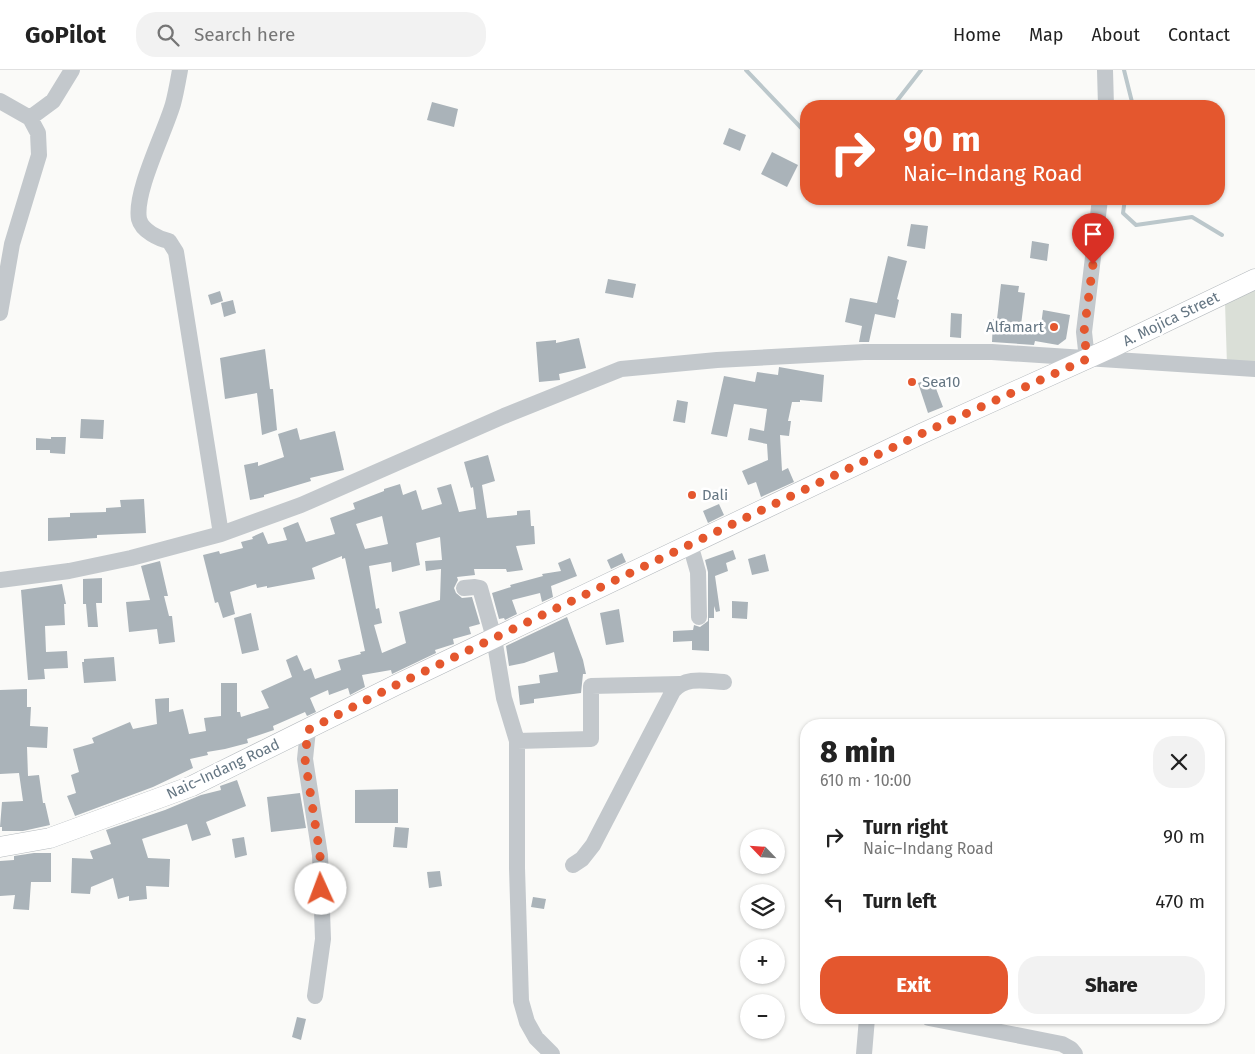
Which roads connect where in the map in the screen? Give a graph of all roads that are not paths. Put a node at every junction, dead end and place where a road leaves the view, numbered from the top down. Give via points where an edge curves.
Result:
1 (72, 70) edge
2 (180, 70) edge
3 (1104, 70) edge
4 (1106, 100) edge
5 (0, 101) edge
6 (30, 118) junction
7 (1099, 205) edge
8 (1255, 279) edge
9 (0, 313) edge
10 (1087, 359) junction
11 (1255, 369) edge
12 (221, 534) junction
13 (690, 544) junction
14 (0, 580) edge
15 (464, 588) dead end
16 (699, 617) dead end
17 (494, 638) junction
18 (724, 682) dead end
19 (680, 684) junction
20 (308, 730) junction
21 (517, 741) junction
22 (0, 847) edge
23 (573, 865) dead end
24 (315, 996) dead end
25 (866, 1024) edge
26 (960, 1024) edge
27 (552, 1054) edge
28 (864, 1054) edge
29 (1075, 1054) edge

1 - 6 street via 53,101
2 - 12 street via 173,104 143,191 139,219 143,227 160,239 169,241 176,252
3 - 4 street
5 - 6 street
6 - 9 street via 38,133 39,155 12,244
7 - 10 street via 1084,332
8 - 10 main road, A. Mojica Street
10 - 11 street
10 - 12 street via 992,352 864,352 621,369 504,416 301,505
10 - 13 main road, Naic–Indang Road
12 - 14 street via 131,558
13 - 16 street via 698,572
13 - 17 main road, Naic–Indang Road
15 - 17 street via 480,588
17 - 20 main road, Naic–Indang Road
17 - 21 street via 504,698
18 - 19 street via 693,680
19 - 21 street via 591,686 591,739
19 - 23 street via 670,695 593,845
20 - 22 main road, Naic–Indang Road via 192,786 50,838
20 - 24 street via 305,759 320,855 323,930
21 - 27 street via 516,868 520,990 527,1022 541,1044
25 - 28 street
26 - 29 street via 1062,1044

